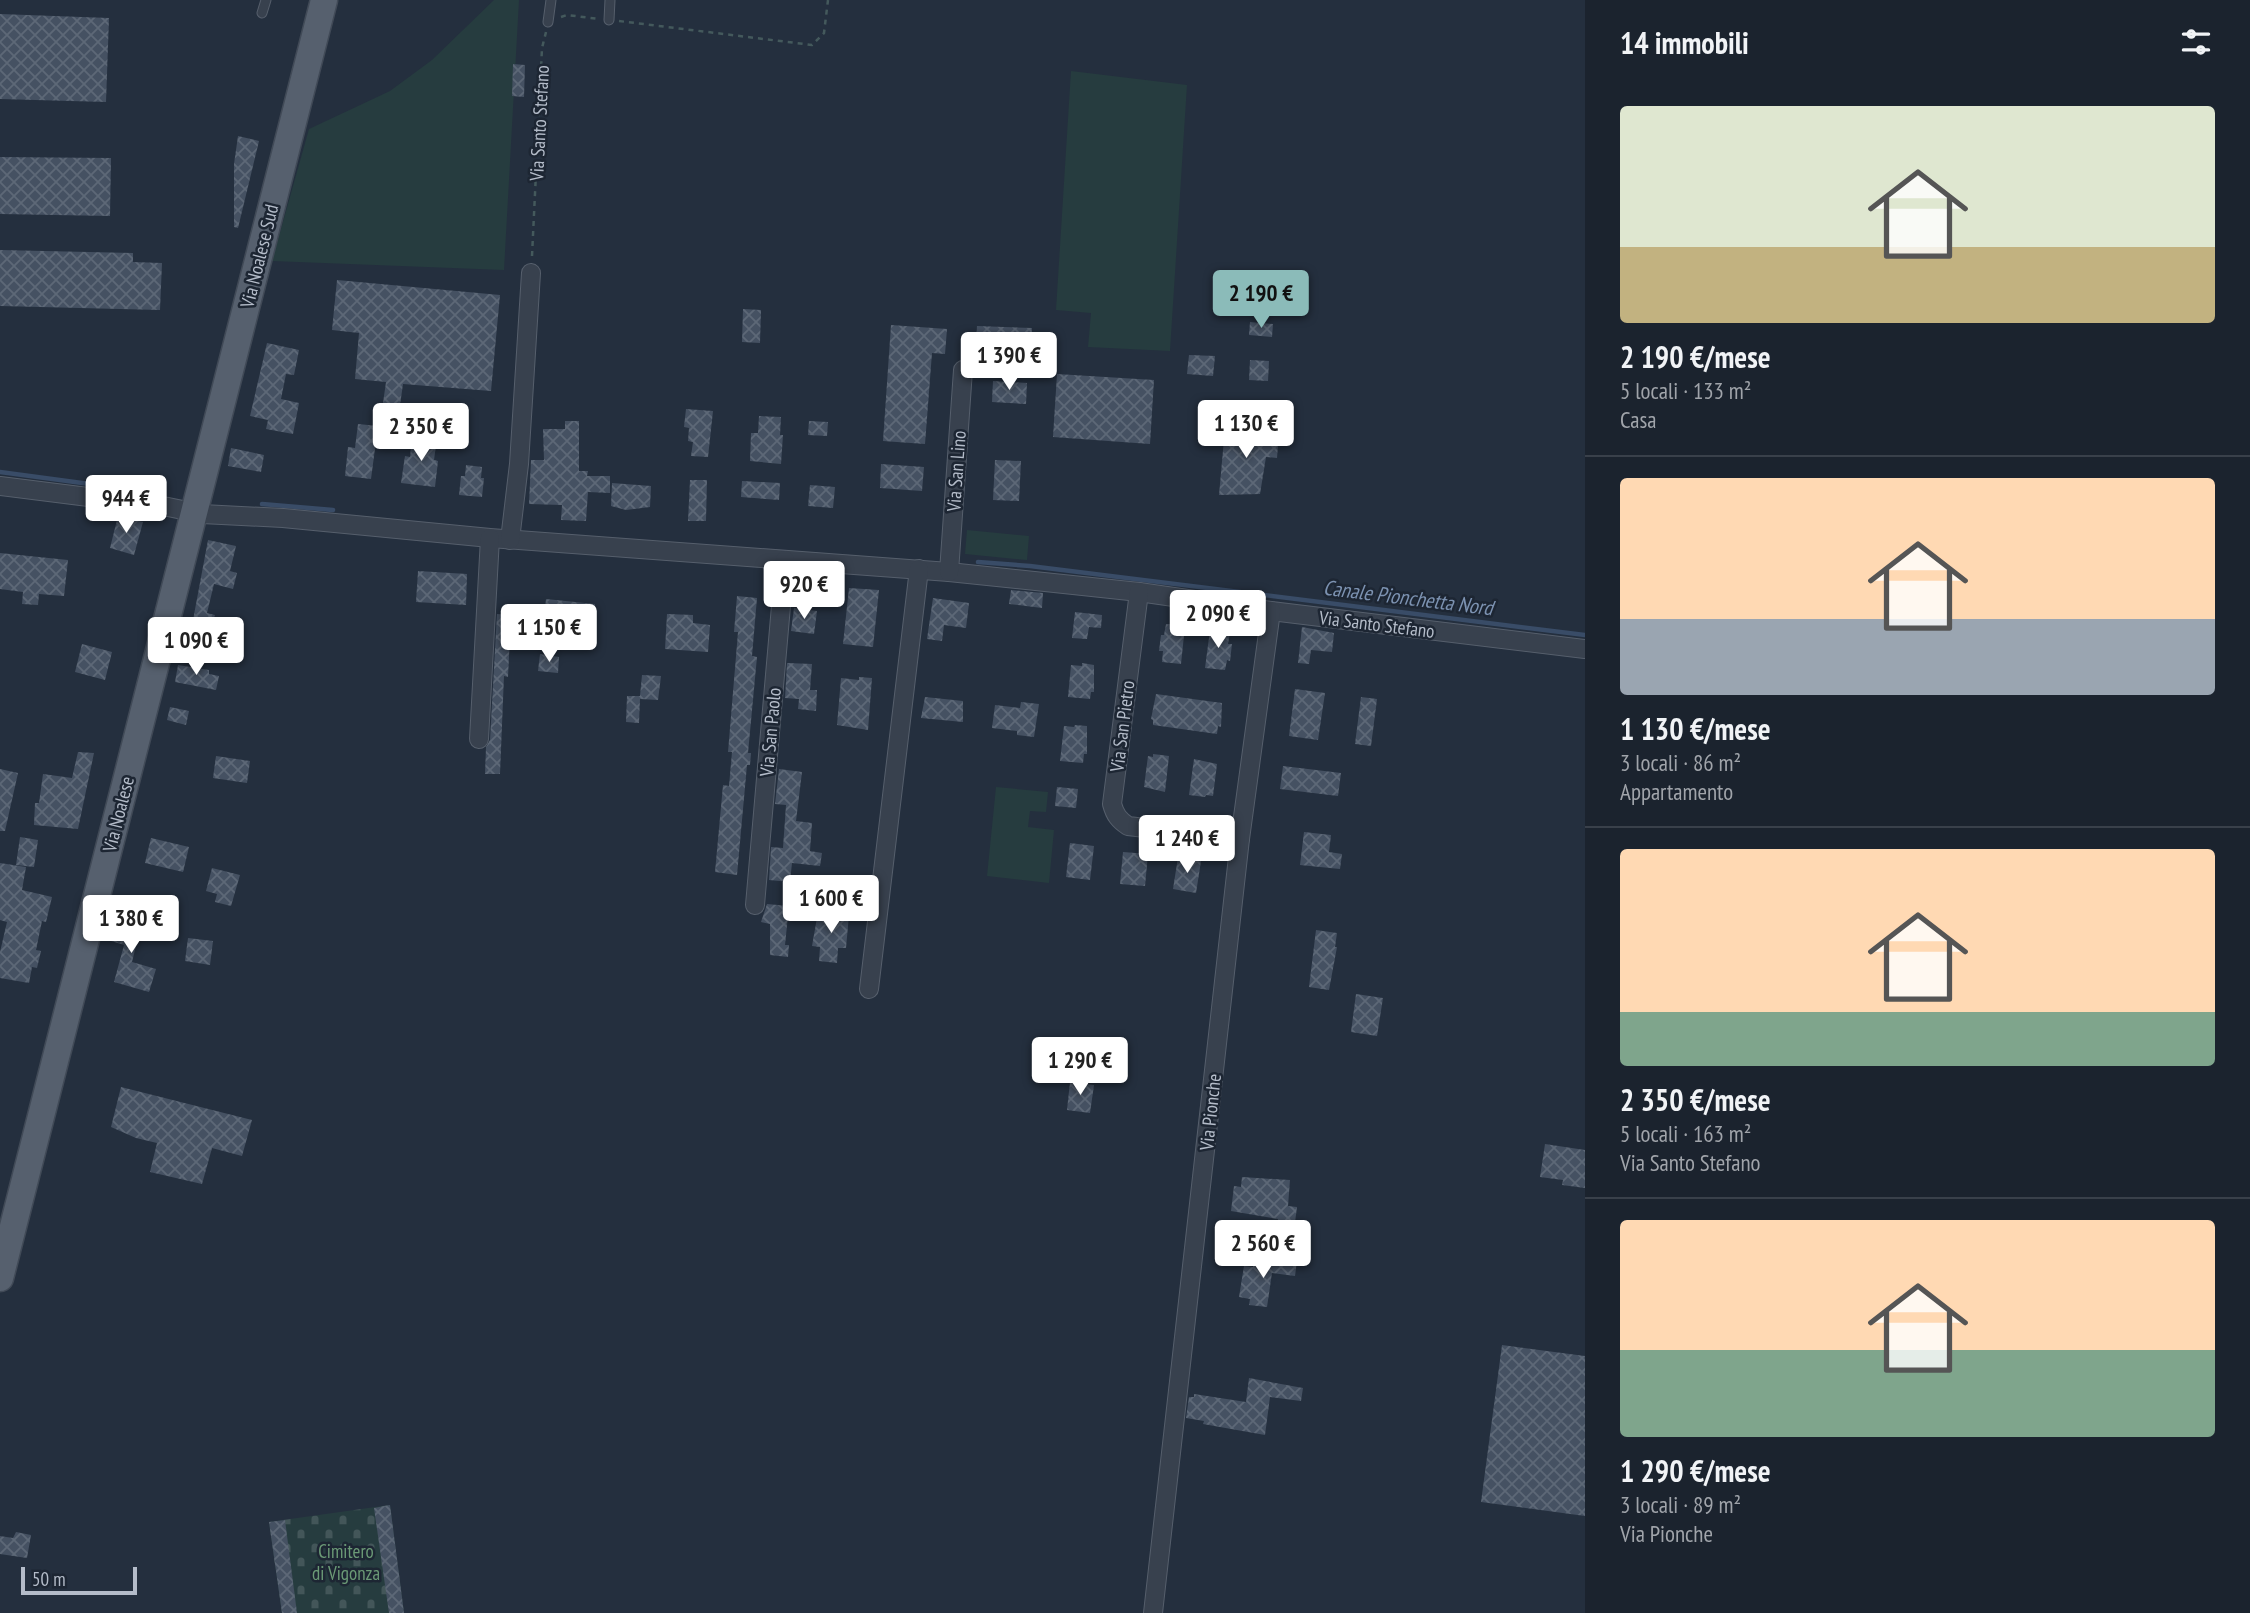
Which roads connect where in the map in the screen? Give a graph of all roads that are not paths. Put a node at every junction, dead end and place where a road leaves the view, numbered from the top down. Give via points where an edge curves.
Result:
1 (266, 0) edge
2 (324, 0) edge
3 (551, 0) edge
4 (610, 0) edge
5 (262, 13) dead end
6 (609, 20) road end
7 (548, 22) road end
8 (531, 274) road end
9 (963, 370) dead end
10 (0, 486) edge
11 (193, 513) junction
12 (490, 538) junction
13 (510, 540) junction
14 (785, 560) junction
15 (919, 569) junction
16 (949, 572) junction
17 (1139, 592) junction
18 (1271, 611) junction
19 (1585, 649) edge
20 (479, 739) dead end
21 (1240, 839) junction
22 (755, 905) dead end
23 (869, 989) dead end
24 (0, 1278) edge
25 (1153, 1613) edge

1 - 5 lane
2 - 11 main road, Via Noalese Sud
3 - 7 lane
4 - 6 lane
8 - 13 street
9 - 16 street, Via San Lino
10 - 11 street, Via Santo Stefano
11 - 12 street, Via Santo Stefano
11 - 24 main road, Via Noalese
12 - 13 street, Via Santo Stefano
12 - 20 street
13 - 14 street, Via Santo Stefano
14 - 15 street, Via Santo Stefano
14 - 22 street, Via San Paolo
15 - 16 street, Via Santo Stefano
15 - 23 street
16 - 17 street, Via Santo Stefano
17 - 18 street, Via Santo Stefano
17 - 21 street, Via San Pietro via 1114,813 1128,826
18 - 19 street, Via Santo Stefano
18 - 21 street, Via Pionche
21 - 25 street, Via Pionche

